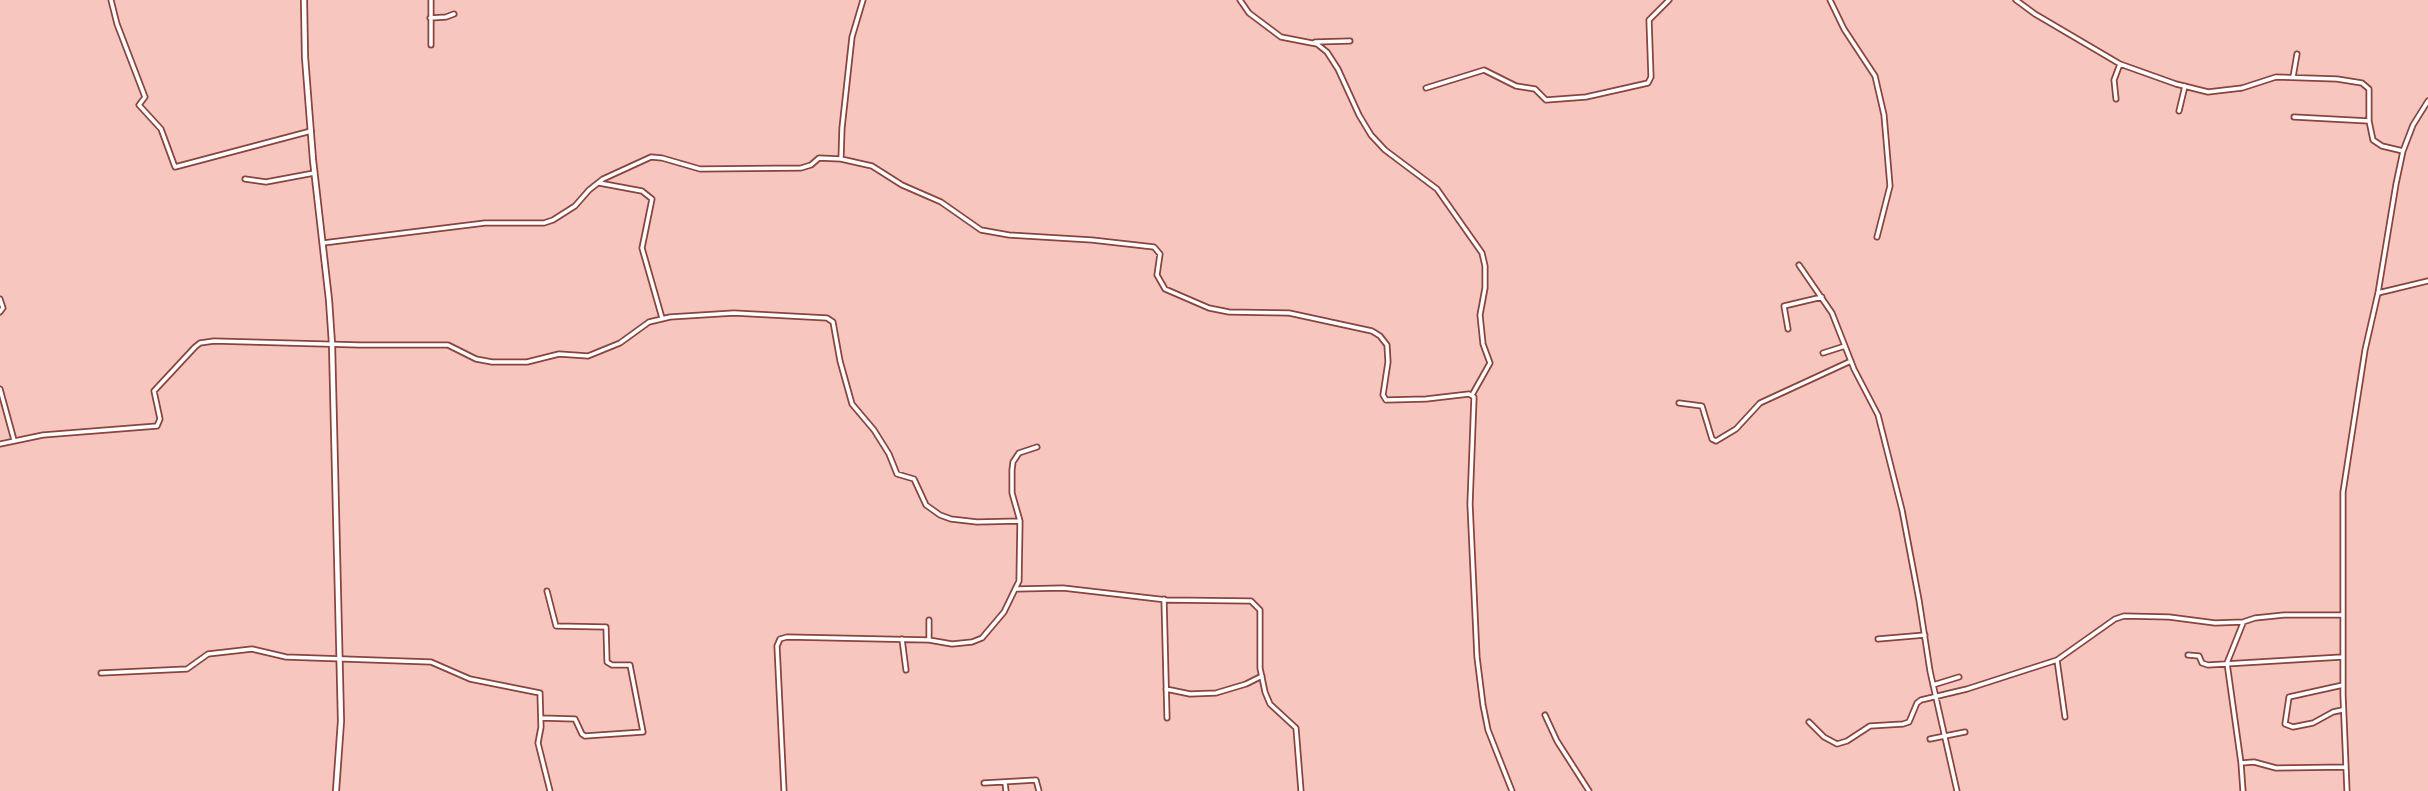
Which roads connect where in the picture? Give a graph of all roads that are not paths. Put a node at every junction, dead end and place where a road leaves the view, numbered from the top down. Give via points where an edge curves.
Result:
1 (111, 0) edge
2 (304, 0) edge
3 (431, 0) edge
4 (863, 0) edge
5 (1240, 0) edge
6 (1669, 0) edge
7 (1830, 0) edge
8 (2017, 0) edge
9 (454, 13) dead end
10 (430, 18) junction
11 (1350, 41) dead end
12 (1313, 43) junction
13 (431, 45) dead end
14 (2298, 54) dead end
15 (2120, 64) junction
16 (2293, 77) junction
17 (2185, 86) junction
18 (1426, 88) dead end
19 (2116, 99) dead end
20 (2428, 101) edge
21 (2179, 111) dead end
22 (2294, 117) dead end
23 (2369, 121) junction
24 (312, 131) junction
25 (2403, 150) junction
26 (841, 159) junction
27 (314, 173) junction
28 (245, 179) dead end
29 (598, 182) junction
30 (1877, 237) dead end
31 (323, 243) junction
32 (1799, 265) dead end
33 (2428, 281) edge
34 (2378, 293) junction
35 (1822, 297) junction
36 (0, 299) edge
37 (0, 312) edge
38 (662, 318) junction
39 (1788, 329) dead end
40 (332, 344) junction
41 (1845, 346) junction
42 (1823, 352) dead end
43 (1851, 361) junction
44 (0, 389) edge
45 (1472, 395) junction
46 (1679, 403) dead end
47 (14, 440) junction
48 (0, 444) edge
49 (1037, 447) dead end
50 (1020, 521) junction
51 (1017, 589) junction
52 (547, 591) dead end
53 (1164, 600) junction
54 (2343, 615) junction
55 (929, 620) dead end
56 (2244, 622) junction
57 (1924, 635) junction
58 (902, 639) junction
59 (1878, 639) dead end
60 (929, 640) junction
61 (2188, 655) dead end
62 (2343, 657) junction
63 (339, 659) junction
64 (2057, 660) junction
65 (2227, 663) junction
66 (906, 670) dead end
67 (101, 673) dead end
68 (1262, 676) junction
69 (1959, 677) dead end
70 (1933, 685) junction
71 (2343, 685) junction
72 (1166, 689) junction
73 (1936, 696) junction
74 (2343, 710) junction
75 (1545, 715) dead end
76 (2065, 716) dead end
77 (541, 718) junction
78 (1167, 718) dead end
79 (1809, 722) dead end
80 (1965, 732) dead end
81 (1946, 735) junction
82 (1930, 739) dead end
83 (2241, 762) junction
84 (2346, 767) junction
85 (984, 783) dead end
86 (1005, 783) junction
87 (336, 791) edge
88 (550, 791) edge
89 (784, 791) edge
90 (1006, 791) edge
91 (1040, 791) edge
92 (1301, 791) edge
93 (1512, 791) edge
94 (1589, 791) edge
95 (1957, 791) edge
96 (2243, 791) edge
97 (2347, 791) edge

1 - 24 street via 145,97 139,105 161,130 176,167
2 - 24 street
3 - 10 street
4 - 26 street via 852,37
5 - 12 street via 1249,13 1281,37
6 - 18 street via 1649,20 1648,83 1546,100 1535,89 1516,86 1484,70
7 - 30 street via 1872,70 1879,92 1890,186
8 - 15 street
9 - 10 street
10 - 13 street
11 - 12 street
12 - 45 street via 1327,52 1338,69 1371,135 1437,189 1482,253 1485,288 1480,315 1490,363
14 - 16 street
15 - 17 street
15 - 19 street via 2114,80
16 - 17 street via 2276,77 2225,92
16 - 23 street via 2367,85
17 - 21 street
20 - 25 street
22 - 23 street
23 - 25 street via 2377,144
24 - 27 street
25 - 34 street
26 - 29 street via 819,158 802,168 700,169 653,157
26 - 45 street via 872,166 941,202 981,230 1154,247 1160,254 1157,275 1164,289 1209,307 1289,313 1372,331 1387,345 1386,400
27 - 28 street via 265,182
27 - 31 street
29 - 31 street via 575,206 544,223 485,223
29 - 38 street via 642,191 652,199 642,248
31 - 40 street
32 - 35 street
33 - 34 street
34 - 54 street via 2364,350 2343,492
35 - 39 street via 1784,306
35 - 41 street
36 - 37 street
38 - 40 street via 588,356 559,354 527,362 476,359 448,345
38 - 50 street via 734,313 830,318 852,404 889,454 897,474 914,479 930,509 951,519
40 - 47 street via 200,343 154,391 158,426
40 - 63 street
41 - 42 street
41 - 43 street
43 - 46 street via 1760,404 1736,429 1716,441 1702,406
43 - 57 street via 1875,407 1885,442
44 - 47 street
45 - 93 street via 1470,525 1477,657 1488,730
47 - 48 street
49 - 50 street via 1019,453 1013,462 1012,493
50 - 51 street
51 - 53 street via 1070,589
51 - 60 street via 999,621 982,638 963,644
52 - 77 street via 556,626 606,627 607,662 631,665 643,732 585,736 575,719
53 - 68 street via 1251,601 1261,610
53 - 72 street
54 - 56 street via 2284,615
54 - 62 street
55 - 60 street
56 - 64 street via 2124,616
56 - 65 street
57 - 59 street
57 - 70 street
58 - 60 street
58 - 66 street
58 - 89 street via 780,639
61 - 65 street via 2199,656 2205,665
62 - 65 street
62 - 71 street
63 - 67 street via 286,657 252,649 208,654 187,669
63 - 77 street via 431,662 470,680 540,693
63 - 87 street
64 - 73 street
64 - 76 street
65 - 83 street
68 - 72 street via 1216,693
68 - 92 street via 1270,704 1296,729
69 - 70 street
70 - 73 street
71 - 74 street
71 - 74 street via 2290,696 2285,724 2314,723
72 - 78 street
73 - 79 street via 1917,704 1909,722 1870,726 1841,744 1833,744
73 - 81 street
74 - 84 street
75 - 94 street
77 - 88 street via 538,743
80 - 81 street
81 - 82 street
81 - 95 street
83 - 84 street via 2276,768
83 - 96 street
84 - 97 street
85 - 86 street
86 - 90 street
86 - 91 street via 1036,780

